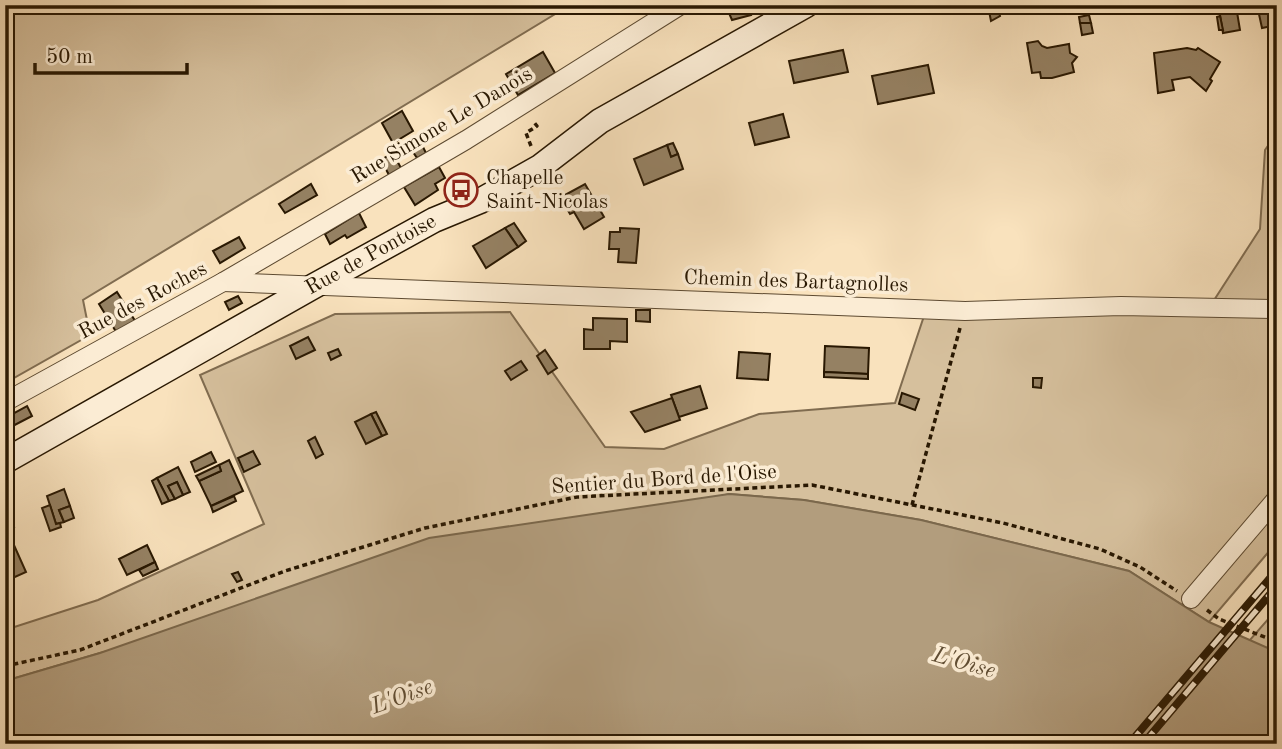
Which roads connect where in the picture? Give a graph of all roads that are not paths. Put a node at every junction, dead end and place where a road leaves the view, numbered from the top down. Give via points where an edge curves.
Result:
1 (681, 5) edge
2 (806, 5) edge
3 (223, 282) junction
4 (314, 286) junction
5 (1277, 309) edge
6 (5, 402) edge
7 (5, 461) edge
8 (1277, 498) edge
9 (1191, 599) road end

1 - 3 street, Rue Simone Le Danois via 466,140
2 - 4 main road, Rue de Pontoise via 600,121 513,183 433,220
3 - 4 street, Rue des Roches
3 - 6 street, Rue des Roches
4 - 5 street, Chemin des Bartagnolles via 965,311 1121,306
4 - 7 main road, Rue de Pontoise
8 - 9 street

